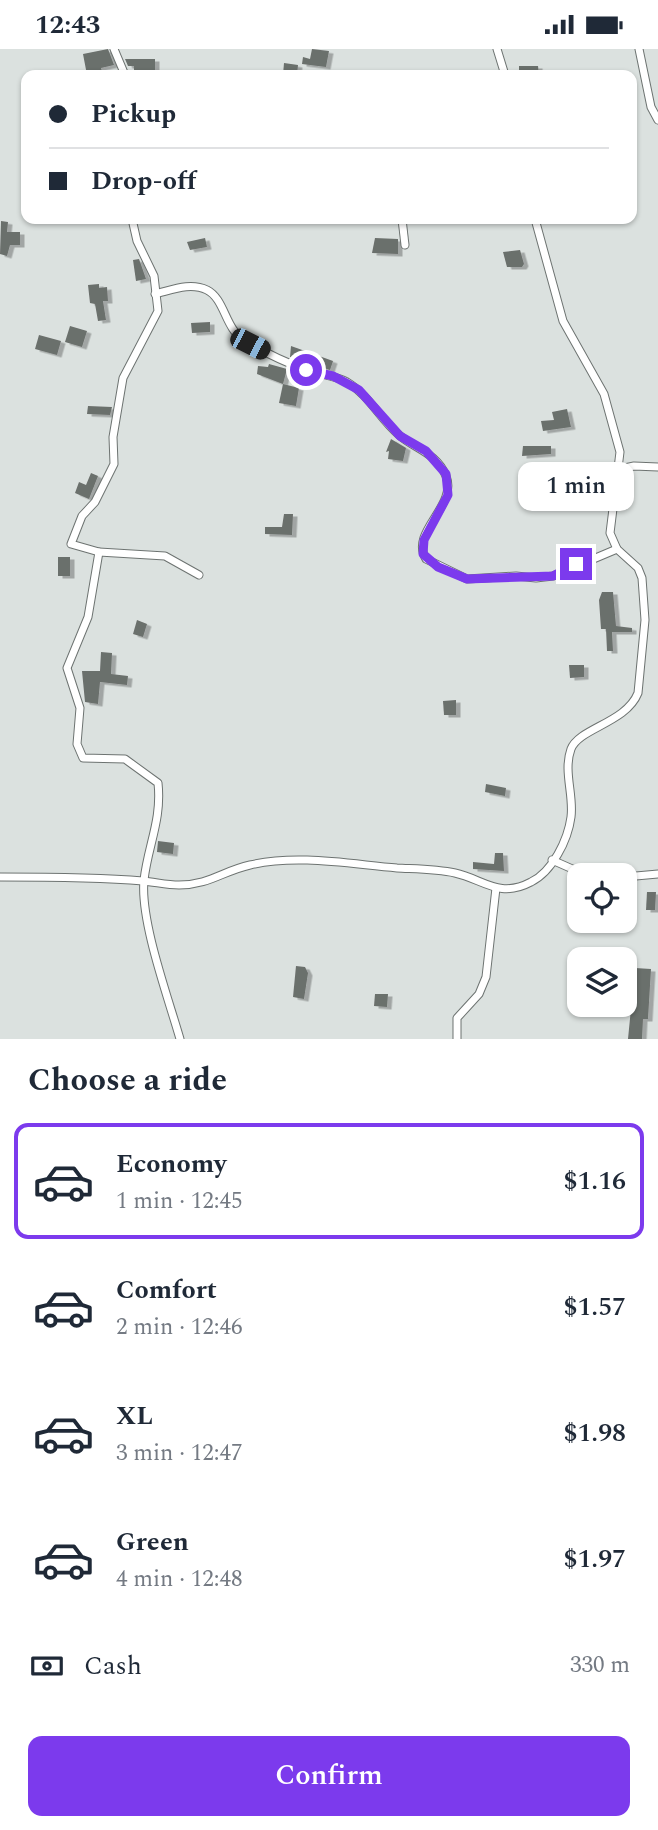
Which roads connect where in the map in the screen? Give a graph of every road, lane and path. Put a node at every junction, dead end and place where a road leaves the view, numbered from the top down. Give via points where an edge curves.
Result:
1 (114, 49) edge
2 (497, 49) edge
3 (639, 49) edge
4 (123, 70) edge
5 (503, 70) edge
6 (658, 120) edge
7 (133, 224) edge
8 (403, 224) edge
9 (536, 224) edge
10 (405, 245) dead end
11 (155, 294) junction
12 (658, 467) edge
13 (620, 469) junction
14 (617, 549) junction
15 (99, 552) junction
16 (199, 575) dead end
17 (552, 860) junction
18 (567, 867) edge
19 (658, 874) edge
20 (637, 876) edge
21 (1, 878) edge
22 (144, 881) junction
23 (496, 888) junction
24 (180, 1039) edge
25 (457, 1039) edge

1 - 4 street
2 - 5 street
3 - 6 street
7 - 11 street via 153,275
8 - 10 street
9 - 13 street via 563,321 604,394 620,452
11 - 14 street via 195,286 214,294 229,326 242,339 306,370 346,381 400,436 438,463 448,480 448,495 423,545 426,559 438,567 467,579 536,578 553,576
11 - 15 street via 155,323 121,386 114,464 95,502 82,516 71,544
12 - 13 street
13 - 14 street via 609,521
14 - 17 street via 642,578 641,681 634,703 572,747 571,817
15 - 16 street via 165,556
15 - 22 street via 88,617 67,676 80,708 77,744 83,758 125,759 158,783 160,808
17 - 18 street
17 - 23 street via 547,871 529,883
19 - 20 street
21 - 22 street
22 - 23 street via 205,883 250,865 307,860 458,874
22 - 24 street via 147,922
23 - 25 street via 486,977 479,994 457,1018

